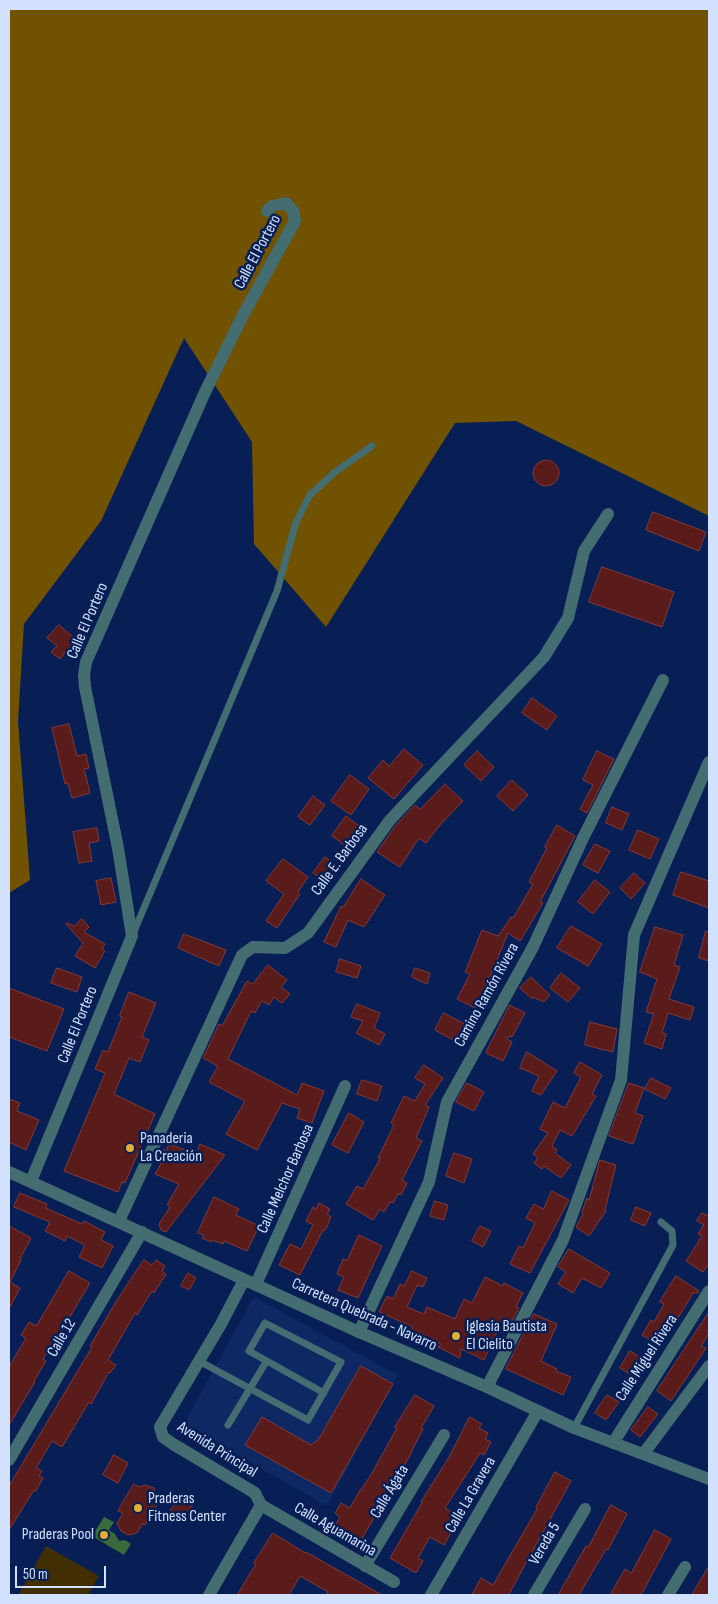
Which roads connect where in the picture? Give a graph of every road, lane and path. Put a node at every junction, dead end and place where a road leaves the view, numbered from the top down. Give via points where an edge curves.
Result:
1 (267, 212) dead end
2 (372, 446) dead end
3 (608, 514) dead end
4 (663, 680) dead end
5 (709, 762) edge
6 (132, 936) junction
7 (344, 1086) dead end
8 (10, 1176) edge
9 (31, 1181) junction
10 (119, 1221) junction
11 (661, 1222) dead end
12 (142, 1232) junction
13 (250, 1282) junction
14 (709, 1291) edge
15 (359, 1332) junction
16 (199, 1361) junction
17 (266, 1362) junction
18 (709, 1366) edge
19 (487, 1387) junction
20 (249, 1389) junction
21 (324, 1393) junction
22 (538, 1411) junction
23 (228, 1425) dead end
24 (574, 1428) junction
25 (444, 1435) dead end
26 (612, 1443) junction
27 (644, 1453) junction
28 (9, 1460) edge
29 (709, 1479) edge
30 (261, 1506) junction
31 (585, 1509) dead end
32 (365, 1566) junction
33 (684, 1567) dead end
34 (394, 1582) dead end
35 (209, 1595) edge
36 (432, 1595) edge
37 (534, 1595) edge
38 (668, 1595) edge

1 - 6 street, Calle El Portero via 272,206 286,203 293,211 295,221 205,392 86,662 86,694 118,848
2 - 6 lane via 334,472 310,495 296,522 276,592
3 - 10 street, Calle E. Barbosa via 584,551 568,618 544,657 390,820 308,933 285,948 253,947 242,955
4 - 15 street, Camino Ramón Rivera via 587,830 533,947 447,1102 429,1182
5 - 19 street via 634,934 621,1080 563,1240
6 - 9 street, Calle El Portero
7 - 13 street, Calle Melchor Barbosa
8 - 9 street, Carretera Quebrada - Navarro
9 - 10 street, Carretera Quebrada - Navarro
10 - 12 street, Carretera Quebrada - Navarro
11 - 24 lane via 672,1231 673,1245
12 - 13 street, Carretera Quebrada - Navarro
12 - 28 street, Calle 12
13 - 15 street, Carretera Quebrada - Navarro
13 - 16 street, Avenida Principal
14 - 26 street, Calle Miguel Rivera
15 - 19 street, Carretera Quebrada - Navarro
16 - 20 lane
16 - 30 street, Avenida Principal via 160,1427 163,1437 255,1493
17 - 20 lane
17 - 21 lane
17 - 21 lane via 248,1351 265,1323 341,1362
18 - 27 street
19 - 22 street, Carretera Quebrada - Navarro
20 - 21 lane via 308,1420
20 - 23 lane
22 - 24 street, Carretera Quebrada - Navarro
22 - 36 street, Calle La Gravera
24 - 26 street, Carretera Quebrada - Navarro
25 - 32 street, Calle Ágata
26 - 27 street, Carretera Quebrada - Navarro
27 - 29 street, Carretera Quebrada - Navarro
30 - 32 street, Calle Aguamarina
30 - 35 street
31 - 37 street, Vereda 5
32 - 34 street, Calle Aguamarina
33 - 38 street

